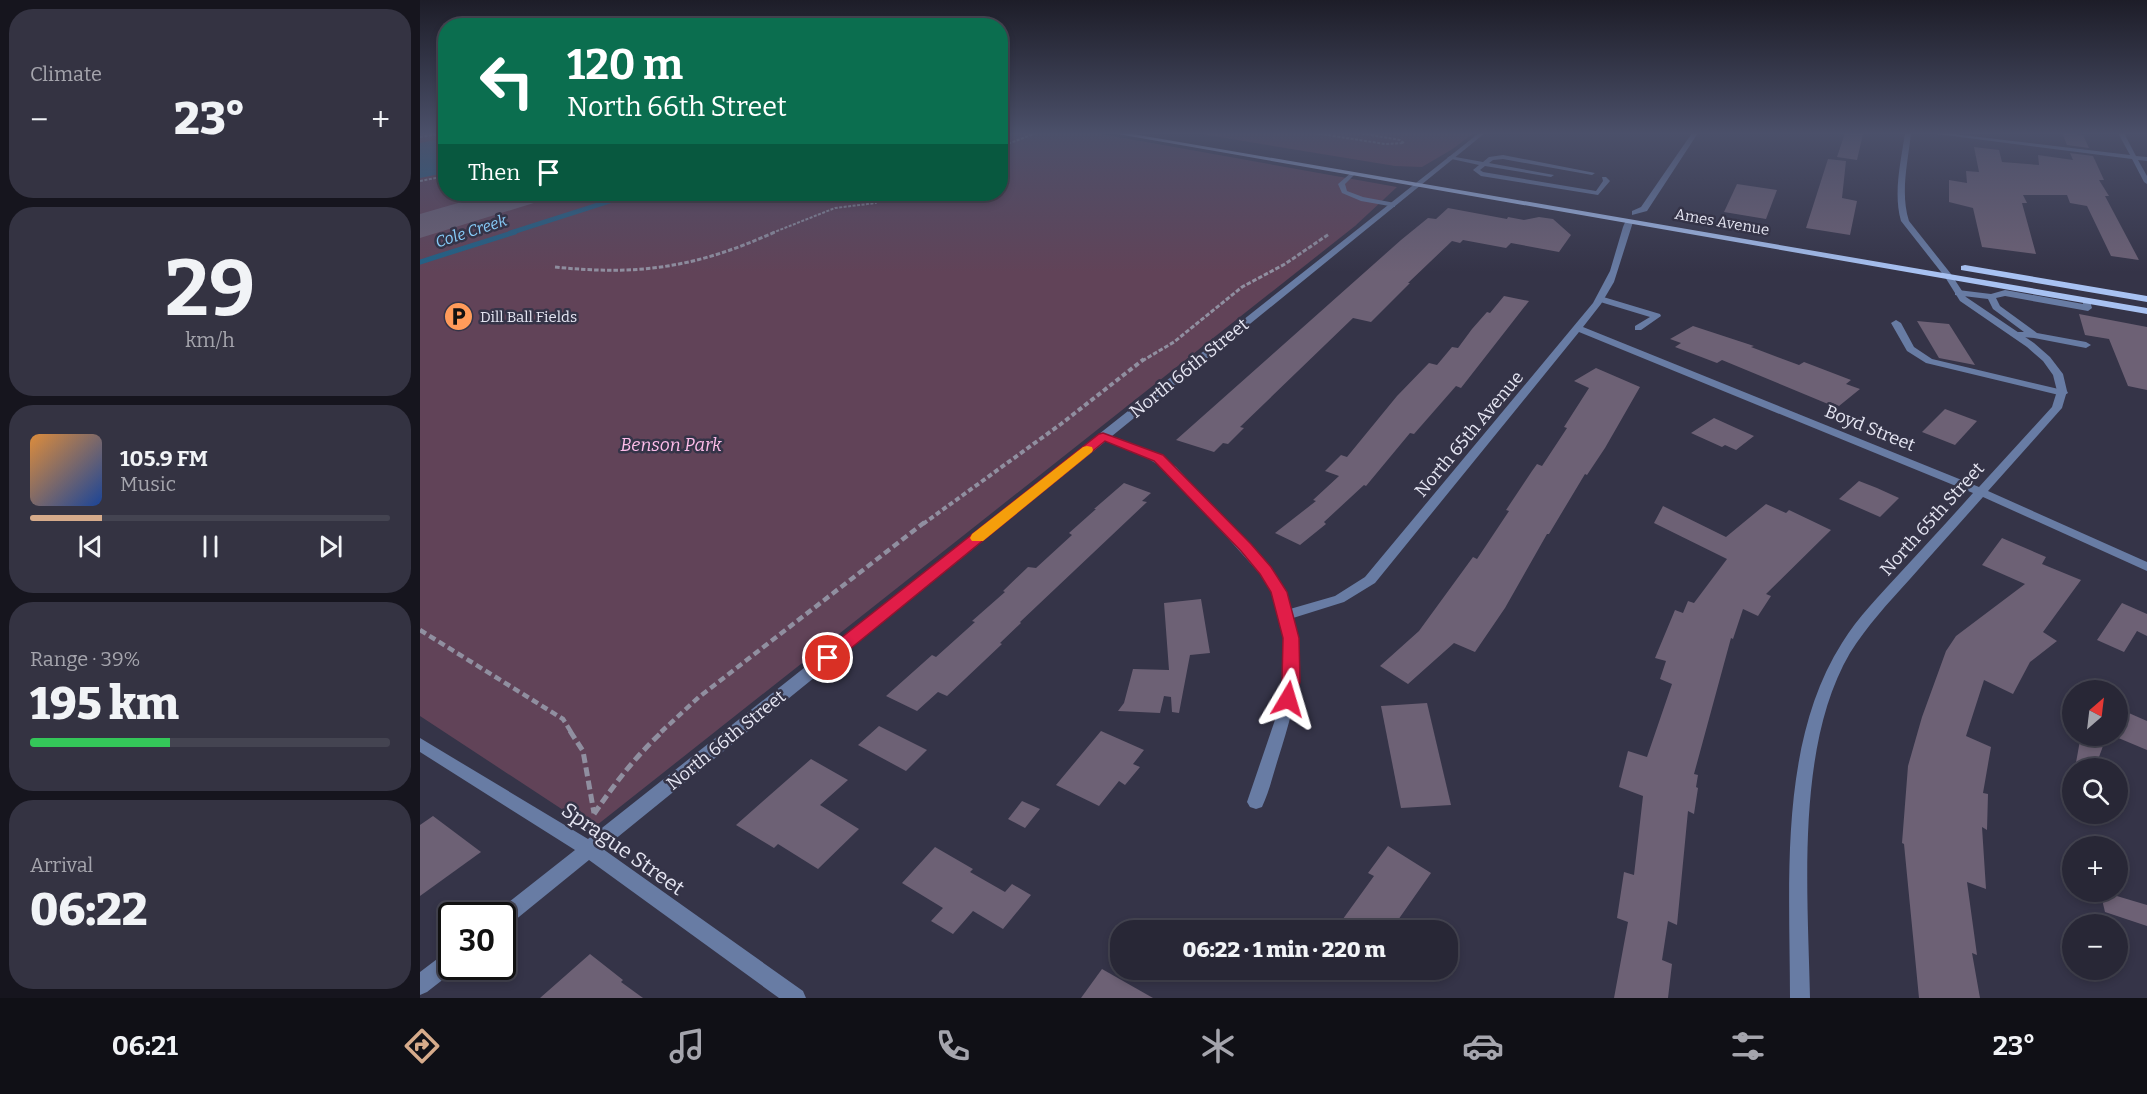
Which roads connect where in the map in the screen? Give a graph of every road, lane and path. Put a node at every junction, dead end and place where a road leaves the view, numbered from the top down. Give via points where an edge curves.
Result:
1 (1345, 180) edge
2 (1407, 180) edge
3 (1413, 180) edge
4 (1515, 180) edge
5 (1605, 180) edge
6 (1663, 180) edge
7 (1905, 180) edge
8 (1421, 181) junction
9 (876, 201) edge
10 (1392, 206) junction
11 (1632, 217) junction
12 (1332, 232) dead end
13 (1937, 264) junction
14 (555, 267) dead end
15 (1948, 276) junction
16 (1958, 293) junction
17 (2021, 293) junction
18 (1991, 297) junction
19 (1600, 299) junction
20 (2147, 299) edge
21 (2147, 311) edge
22 (1896, 323) dead end
23 (1578, 328) junction
24 (1638, 328) dead end
25 (2014, 334) junction
26 (2034, 335) junction
27 (2086, 345) dead end
28 (2063, 393) junction
29 (1103, 436) junction
30 (1981, 492) junction
31 (2147, 567) edge
32 (1284, 615) junction
33 (420, 630) edge
34 (420, 744) edge
35 (1256, 802) dead end
36 (589, 849) junction
37 (516, 908) edge
38 (438, 971) edge
39 (420, 985) edge
40 (796, 998) edge
41 (1800, 998) edge

1 - 10 street via 1341,183 1344,192
2 - 8 main road, Ames Avenue
3 - 8 main road, Ames Avenue
4 - 5 street via 1598,193
6 - 11 street, North 65th Avenue via 1644,208
7 - 13 street via 1903,216
8 - 10 street, North 66th Street
8 - 11 main road, Ames Avenue
9 - 14 path via 835,208 722,254 688,263 620,271
10 - 29 street, North 66th Street
11 - 13 main road, Ames Avenue
11 - 15 main road, Ames Avenue
11 - 19 street, North 65th Avenue
12 - 33 path via 1242,287 1174,342 1141,361 699,697 641,751 594,814 583,751 563,719
13 - 15 street
13 - 20 main road, Ames Avenue
15 - 16 street
15 - 17 main road, Ames Avenue
16 - 18 street
16 - 25 street via 1980,313
17 - 18 street
17 - 21 main road, Ames Avenue
18 - 26 street via 1996,308
19 - 23 street, North 65th Avenue
19 - 24 street via 1658,316
22 - 28 street via 1910,350 1929,361
23 - 30 street, Boyd Street
23 - 32 street, North 65th Avenue via 1370,580 1335,603
25 - 26 street
25 - 28 street via 2052,365
26 - 27 street
28 - 30 street, North 65th Street via 2057,408
29 - 32 street via 1143,450 1172,469 1265,571 1279,592
29 - 36 street, North 66th Street
30 - 31 street, Boyd Street
30 - 41 street, North 65th Street via 1865,620 1839,660 1820,708 1807,767 1800,832
32 - 35 street via 1291,638 1291,682 1284,717
34 - 36 street, Sprague Street
36 - 37 street, North 66th Street
36 - 40 street, Sprague Street
38 - 39 street

